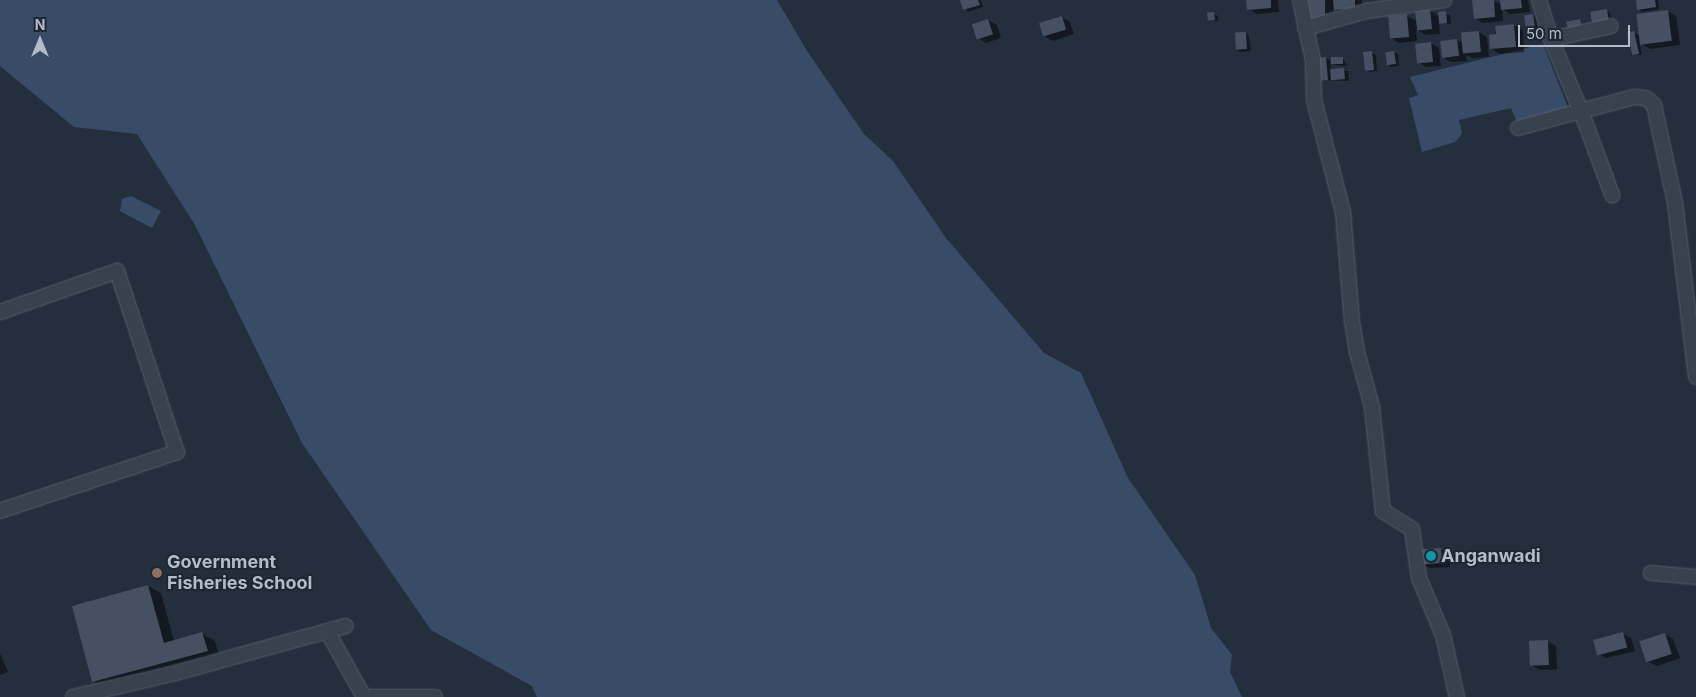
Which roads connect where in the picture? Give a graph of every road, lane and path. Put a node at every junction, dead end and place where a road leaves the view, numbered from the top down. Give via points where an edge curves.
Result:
1 (1300, 0) edge
2 (1444, 0) edge
3 (1539, 0) edge
4 (1611, 26) dead end
5 (1305, 28) junction
6 (1551, 39) junction
7 (1581, 111) junction
8 (1518, 128) dead end
9 (1612, 194) dead end
10 (0, 312) edge
11 (1696, 377) edge
12 (0, 511) edge
13 (1652, 573) dead end
14 (1696, 577) edge
15 (346, 626) dead end
16 (327, 630) junction
17 (405, 696) edge
18 (73, 697) edge
19 (364, 697) edge
20 (370, 697) edge
21 (435, 697) edge
22 (1457, 697) edge

1 - 5 street
2 - 5 street via 1367,11
3 - 6 street
4 - 6 street
5 - 22 street via 1313,60 1314,100 1343,212 1352,321 1372,406 1383,512 1412,529 1419,578 1444,634
6 - 7 street
7 - 8 street
7 - 9 street
7 - 11 street via 1634,97 1646,98 1654,105 1676,203
10 - 12 street via 117,270 177,452
13 - 14 street
15 - 16 street
16 - 18 street via 175,673
16 - 19 street
17 - 20 street
17 - 21 street

